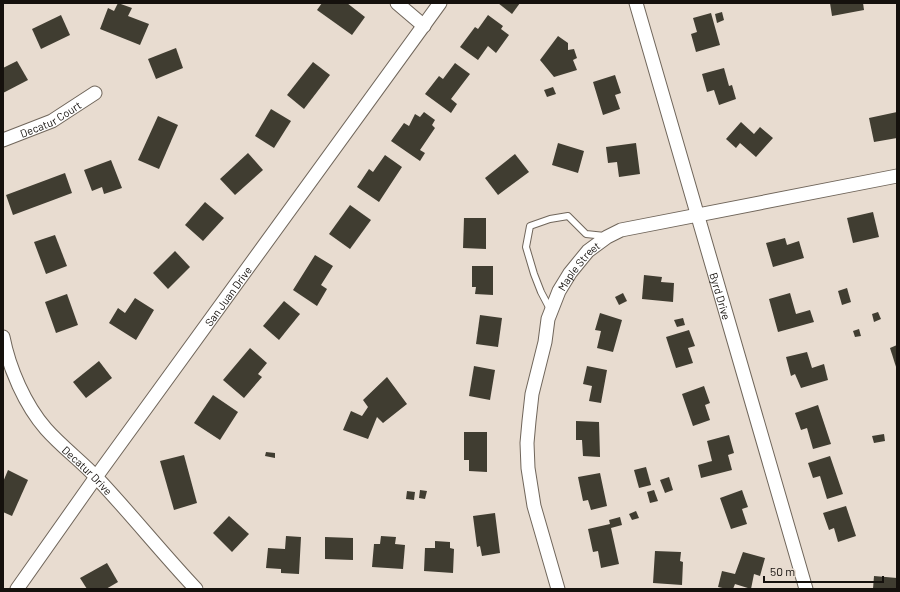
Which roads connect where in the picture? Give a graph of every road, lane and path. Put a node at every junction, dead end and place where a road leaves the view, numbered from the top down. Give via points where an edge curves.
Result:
1 (397, 3) edge
2 (440, 3) edge
3 (636, 3) edge
4 (424, 26) junction
5 (95, 93) dead end
6 (3, 140) edge
7 (897, 176) edge
8 (697, 215) junction
9 (607, 236) junction
10 (551, 311) junction
11 (4, 342) edge
12 (96, 477) junction
13 (17, 589) edge
14 (196, 589) edge
15 (558, 589) edge
16 (806, 589) edge

1 - 4 street
2 - 4 street, San Juan Drive
3 - 8 street, Byrd Drive
4 - 12 street, San Juan Drive
5 - 6 street, Decatur Court via 52,121
7 - 8 street, Maple Street
8 - 9 street, Maple Street via 621,230
8 - 16 street, Byrd Drive
9 - 10 street, Maple Street via 588,252 570,273
9 - 10 lane via 586,234 568,216 530,226 526,247 541,292
10 - 15 street, Maple Street via 532,394 527,443 534,506
11 - 12 street, Decatur Drive via 14,376 33,411 46,430
12 - 13 street, San Juan Drive
12 - 14 street, Decatur Drive

